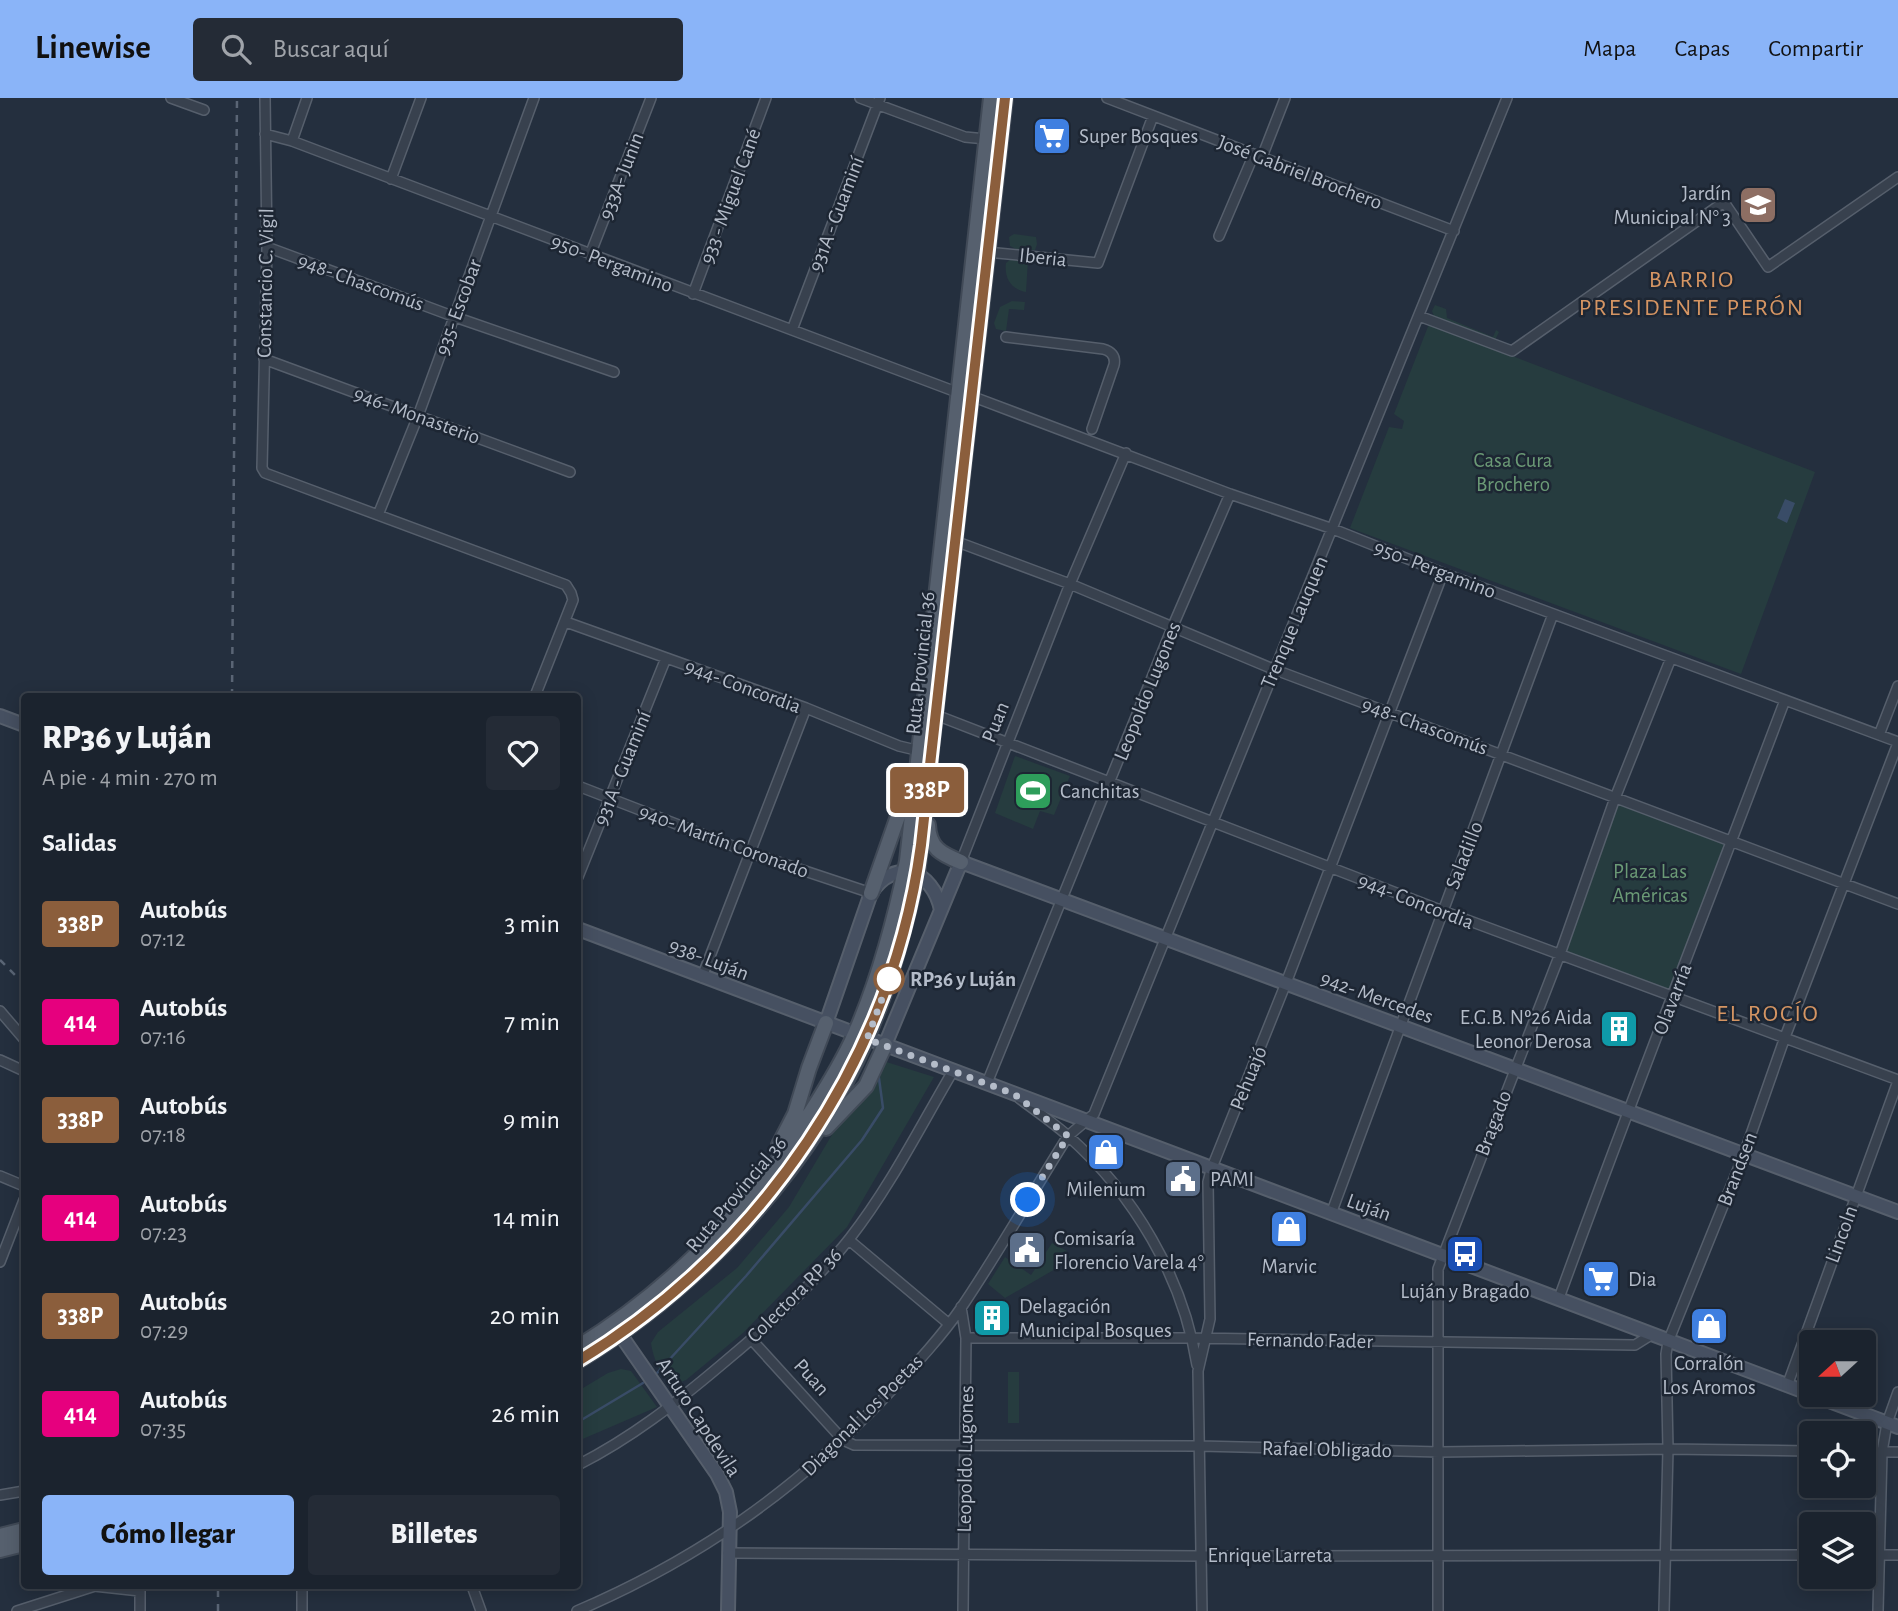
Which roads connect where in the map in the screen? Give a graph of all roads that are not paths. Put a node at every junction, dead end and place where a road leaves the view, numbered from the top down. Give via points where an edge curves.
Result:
1 (171, 98) edge
2 (265, 98) edge
3 (307, 98) edge
4 (421, 98) edge
5 (534, 98) edge
6 (651, 98) edge
7 (766, 98) edge
8 (860, 98) edge
9 (991, 98) edge
10 (1005, 98) edge
11 (1107, 98) edge
12 (1285, 98) edge
13 (1507, 98) edge
14 (192, 102) edge
15 (879, 102) edge
16 (204, 110) dead end
17 (1153, 116) junction
18 (265, 134) junction
19 (986, 139) junction
20 (292, 141) junction
21 (1258, 156) junction
22 (1898, 177) edge
23 (391, 179) junction
24 (491, 218) junction
25 (1454, 231) junction
26 (1219, 236) dead end
27 (267, 247) junction
28 (987, 251) junction
29 (590, 255) junction
30 (693, 294) junction
31 (1419, 316) junction
32 (455, 317) junction
33 (792, 330) junction
34 (1006, 337) dead end
35 (264, 359) junction
36 (614, 372) dead end
37 (965, 395) junction
38 (418, 416) junction
39 (1092, 429) dead end
40 (1126, 453) junction
41 (570, 472) dead end
42 (1230, 494) junction
43 (378, 515) junction
44 (1334, 529) junction
45 (955, 541) junction
46 (1443, 573) junction
47 (1070, 584) junction
48 (1553, 614) junction
49 (566, 622) junction
50 (1172, 628) junction
51 (666, 658) junction
52 (1671, 658) junction
53 (1273, 669) junction
54 (1898, 686) edge
55 (536, 693) edge
56 (1785, 700) junction
57 (806, 708) junction
58 (1390, 713) junction
59 (936, 715) junction
60 (0, 716) edge
61 (21, 724) edge
62 (1879, 735) junction
63 (1008, 743) junction
64 (1898, 743) edge
65 (920, 751) junction
66 (1503, 754) junction
67 (1110, 782) junction
68 (581, 787) edge
69 (927, 798) junction
70 (1615, 798) junction
71 (609, 799) junction
72 (1210, 822) junction
73 (1732, 841) junction
74 (751, 853) junction
75 (961, 862) junction
76 (1330, 868) junction
77 (581, 869) edge
78 (911, 873) junction
79 (1844, 884) junction
80 (871, 893) junction
81 (1062, 900) junction
82 (1898, 904) edge
83 (942, 910) junction
84 (1443, 911) junction
85 (581, 930) edge
86 (1164, 938) junction
87 (1560, 954) junction
88 (702, 977) junction
89 (1286, 983) junction
90 (1674, 995) junction
91 (0, 1011) edge
92 (826, 1023) junction
93 (1399, 1026) junction
94 (21, 1036) edge
95 (861, 1036) junction
96 (1785, 1037) junction
97 (885, 1045) junction
98 (0, 1060) edge
99 (1514, 1069) junction
100 (21, 1070) edge
101 (953, 1070) junction
102 (1898, 1081) edge
103 (987, 1083) junction
104 (1014, 1094) junction
105 (1627, 1111) junction
106 (1084, 1121) junction
107 (1068, 1136) junction
108 (1744, 1154) junction
109 (1211, 1170) junction
110 (0, 1176) edge
111 (781, 1179) junction
112 (21, 1185) edge
113 (1855, 1196) junction
114 (21, 1208) edge
115 (1898, 1212) edge
116 (1331, 1214) junction
117 (719, 1233) junction
118 (849, 1240) junction
119 (1443, 1255) junction
120 (0, 1262) edge
121 (1559, 1298) junction
122 (961, 1307) junction
123 (949, 1324) junction
124 (620, 1334) junction
125 (1651, 1335) junction
126 (966, 1338) junction
127 (1193, 1338) junction
128 (1207, 1339) junction
129 (752, 1340) junction
130 (1439, 1342) junction
131 (1668, 1342) junction
132 (581, 1345) edge
133 (581, 1359) edge
134 (1198, 1371) junction
135 (1787, 1387) junction
136 (1898, 1392) edge
137 (671, 1407) junction
138 (1893, 1425) edge
139 (843, 1440) junction
140 (965, 1446) junction
141 (1200, 1446) junction
142 (1668, 1449) junction
143 (1799, 1451) edge
144 (1440, 1452) junction
145 (1876, 1452) edge
146 (1882, 1452) junction
147 (1898, 1452) edge
148 (581, 1463) edge
149 (21, 1492) edge
150 (0, 1495) edge
151 (21, 1531) edge
152 (729, 1531) junction
153 (0, 1536) edge
154 (21, 1545) edge
155 (0, 1550) edge
156 (728, 1553) junction
157 (963, 1554) junction
158 (1439, 1554) junction
159 (1666, 1555) junction
160 (1799, 1555) edge
161 (1878, 1555) junction
162 (1898, 1555) edge
163 (1202, 1556) junction
164 (85, 1589) edge
165 (140, 1589) edge
166 (302, 1589) edge
167 (473, 1589) edge
168 (17, 1611) edge
169 (140, 1611) edge
170 (302, 1611) edge
171 (481, 1611) edge
172 (577, 1611) edge
173 (728, 1611) edge
174 (963, 1611) edge
175 (1202, 1611) edge
176 (1438, 1611) edge
177 (1664, 1611) edge
178 (1878, 1611) edge

1 - 14 street
2 - 18 street, Constancio C. Vigil
3 - 20 street
4 - 23 street
5 - 24 street, 935- Escobar
6 - 29 street, 933A- Junin
7 - 30 street, 933 - Miguel Cané
8 - 15 street
9 - 19 main road, Ruta Provincial 36
10 - 28 main road, Ruta Provincial 36
11 - 17 street, José Gabriel Brochero
12 - 21 street
13 - 25 street, Trenque Lauquen
14 - 16 street
15 - 19 street via 965,137
15 - 33 street, 931A - Guaminí
17 - 21 street, José Gabriel Brochero
17 - 28 street, Iberia via 1098,263
18 - 20 street, 950- Pergamino
18 - 27 street, Constancio C. Vigil
19 - 37 main road, Ruta Provincial 36
20 - 23 street, 950- Pergamino
21 - 25 street, José Gabriel Brochero
21 - 26 street
22 - 31 street via 1769,267 1724,202 1512,351
23 - 24 street, 950- Pergamino
24 - 29 street, 950- Pergamino
24 - 32 street, 935- Escobar
25 - 31 street, Trenque Lauquen
27 - 32 street, 948- Chascomús
27 - 35 street, Constancio C. Vigil
28 - 37 main road, Ruta Provincial 36
29 - 30 street, 950- Pergamino
30 - 33 street, 950- Pergamino
31 - 44 street, Trenque Lauquen
32 - 36 street, 948- Chascomús
32 - 38 street, 935- Escobar
33 - 37 street, 950- Pergamino
34 - 39 street via 1103,349 1113,355 1114,365
35 - 38 street, 946- Monasterio
35 - 43 street, Constancio C. Vigil via 265,473
37 - 40 street, 950- Pergamino
37 - 45 main road, Ruta Provincial 36
37 - 65 main road, Ruta Provincial 36
38 - 41 street, 946- Monasterio
38 - 43 street, 935- Escobar
40 - 42 street, 950- Pergamino
40 - 47 street, Puan
42 - 44 street, 950- Pergamino
42 - 50 street, Leopoldo Lugones
43 - 49 street via 566,585 573,600
44 - 46 street, 950- Pergamino
44 - 53 street, Trenque Lauquen
45 - 47 street, 948- Chascomús
45 - 59 main road, Ruta Provincial 36
46 - 48 street, 950- Pergamino
46 - 58 street, Pehuajó
47 - 50 street, 948- Chascomús
47 - 63 street, Puan
48 - 52 street, 950- Pergamino
48 - 66 street, Saladillo
49 - 51 street, 944- Concordia
49 - 55 street
50 - 53 street, 948- Chascomús
50 - 67 street, Leopoldo Lugones
51 - 57 street, 944- Concordia
51 - 71 street, 931A - Guaminí
52 - 56 street, 950- Pergamino
52 - 70 street, Bragado
53 - 58 street, 948- Chascomús
53 - 72 street, Trenque Lauquen
54 - 62 street
56 - 62 street, 950- Pergamino
56 - 73 street, Olavarría
57 - 65 street, 944- Concordia
57 - 74 street
58 - 66 street, 948- Chascomús
58 - 76 street, Pehuajó
59 - 63 street, 944- Concordia
59 - 69 main road, Ruta Provincial 36
60 - 61 main road
62 - 64 street, 950- Pergamino
63 - 67 street, 944- Concordia
63 - 75 street, Puan
64 - 79 street, Brandsen
65 - 78 main road, Ruta Provincial 36
65 - 80 main road
66 - 70 street, 948- Chascomús
66 - 84 street, Saladillo
67 - 72 street, 944- Concordia
67 - 81 street, Leopoldo Lugones
68 - 71 street, 940- Martín Coronado
69 - 75 main road via 930,841 938,852
69 - 78 main road, Ruta Provincial 36
70 - 73 street, 948- Chascomús
70 - 87 street, Bragado
71 - 74 street, 940- Martín Coronado
71 - 77 street, 931A - Guaminí
72 - 76 street, 944- Concordia
72 - 86 street, Trenque Lauquen
73 - 79 street, 948- Chascomús
73 - 90 street, Olavarría
74 - 80 street, 940- Martín Coronado
74 - 88 street
75 - 81 main road, 942- Mercedes
75 - 83 main road, Puan
76 - 84 street, 944- Concordia
76 - 89 street, Pehuajó
78 - 80 main road via 882,878
78 - 83 main road via 930,882
78 - 95 main road, Ruta Provincial 36
79 - 82 street, 948- Chascomús
79 - 96 street, Brandsen
80 - 92 main road
81 - 86 main road, 942- Mercedes
81 - 103 street, Leopoldo Lugones
83 - 97 main road, Puan
84 - 87 street, 944- Concordia
84 - 93 street, Saladillo
85 - 88 main road, 938- Luján
86 - 89 main road, 942- Mercedes
86 - 106 street, Trenque Lauquen via 1094,1114
87 - 90 street, 944- Concordia
87 - 99 street, Bragado
88 - 92 main road, 938- Luján
89 - 93 main road, 942- Mercedes
89 - 109 street, Pehuajó
90 - 96 street, 944- Concordia
90 - 105 street, Olavarría
91 - 94 street
92 - 95 main road, Luján
92 - 117 main road via 787,1132 734,1203
93 - 99 main road, 942- Mercedes
93 - 116 street, Saladillo
95 - 97 main road, Luján
95 - 111 main road, Ruta Provincial 36 via 831,1104
95 - 117 main road, Ruta Provincial 36 via 791,1143
96 - 102 street, 944- Concordia
96 - 108 street, Brandsen
97 - 101 main road, Luján
97 - 111 main road via 866,1086
98 - 100 street
99 - 105 main road, 942- Mercedes
99 - 119 street, Bragado
101 - 103 main road, Luján
101 - 118 street, Colectora RP 36 via 887,1185
102 - 113 street, Lincoln
103 - 104 main road, Luján
104 - 106 main road, Luján
104 - 107 street
105 - 108 main road, 942- Mercedes
105 - 121 street, Olavarría
106 - 107 street, Trenque Lauquen
106 - 109 main road, Luján
107 - 122 street, Diagonal Los Poetas
107 - 127 street via 1142,1223 1172,1279
108 - 113 main road, 942- Mercedes
108 - 131 street, Brandsen
109 - 116 main road, Luján
109 - 128 street, Pehuajó
110 - 112 street
111 - 124 main road, Ruta Provincial 36 via 698,1272
113 - 115 main road, 942- Mercedes
113 - 135 street, Lincoln
114 - 120 street
116 - 119 main road, Luján
117 - 132 main road, Ruta Provincial 36 via 653,1293
118 - 123 street
118 - 129 street, Colectora RP 36
119 - 121 main road, Luján
119 - 130 street, Bragado via 1438,1269
121 - 125 main road, Luján
122 - 123 street, Diagonal Los Poetas
122 - 126 street, Leopoldo Lugones
123 - 139 street, Diagonal Los Poetas
124 - 133 main road, Ruta Provincial 36
124 - 137 main road, Arturo Capdevila
125 - 130 street, Fernando Fader via 1635,1345
125 - 131 main road, Luján
126 - 127 street, Fernando Fader
126 - 140 street, Leopoldo Lugones
127 - 128 street, Fernando Fader
127 - 134 street
128 - 130 street, Fernando Fader
128 - 134 street, Pehuajó
129 - 137 street, Colectora RP 36
129 - 139 street, Puan
130 - 144 street, Bragado
131 - 135 main road, Luján
131 - 142 street, Brandsen
134 - 141 street, Pehuajó
135 - 138 main road, Luján
136 - 138 street
137 - 148 street, Colectora RP 36
137 - 152 main road, Arturo Capdevila via 722,1483 729,1502
138 - 146 street
139 - 140 street, Rafael Obligado via 863,1446
139 - 152 street, Diagonal Los Poetas
140 - 141 street, Rafael Obligado
140 - 157 street, Leopoldo Lugones
141 - 144 street, Rafael Obligado
141 - 163 street, Pehuajó
142 - 143 street, Rafael Obligado
142 - 144 street, Rafael Obligado
142 - 159 street, Brandsen
144 - 158 street, Bragado
145 - 146 street
146 - 147 street
146 - 161 street
149 - 150 street
151 - 153 main road
152 - 156 main road, Arturo Capdevila
152 - 172 street, Diagonal Los Poetas via 638,1583
154 - 155 main road
156 - 157 street, Enrique Larreta
156 - 173 main road, Arturo Capdevila
157 - 163 street, Enrique Larreta
157 - 174 street, Leopoldo Lugones
158 - 159 street, Enrique Larreta
158 - 163 street, Enrique Larreta
158 - 176 street, Bragado
159 - 160 street, Enrique Larreta
159 - 177 street, Brandsen
161 - 162 street
161 - 178 street
163 - 175 street, Pehuajó
164 - 168 street
165 - 169 street
166 - 170 street
167 - 171 street

